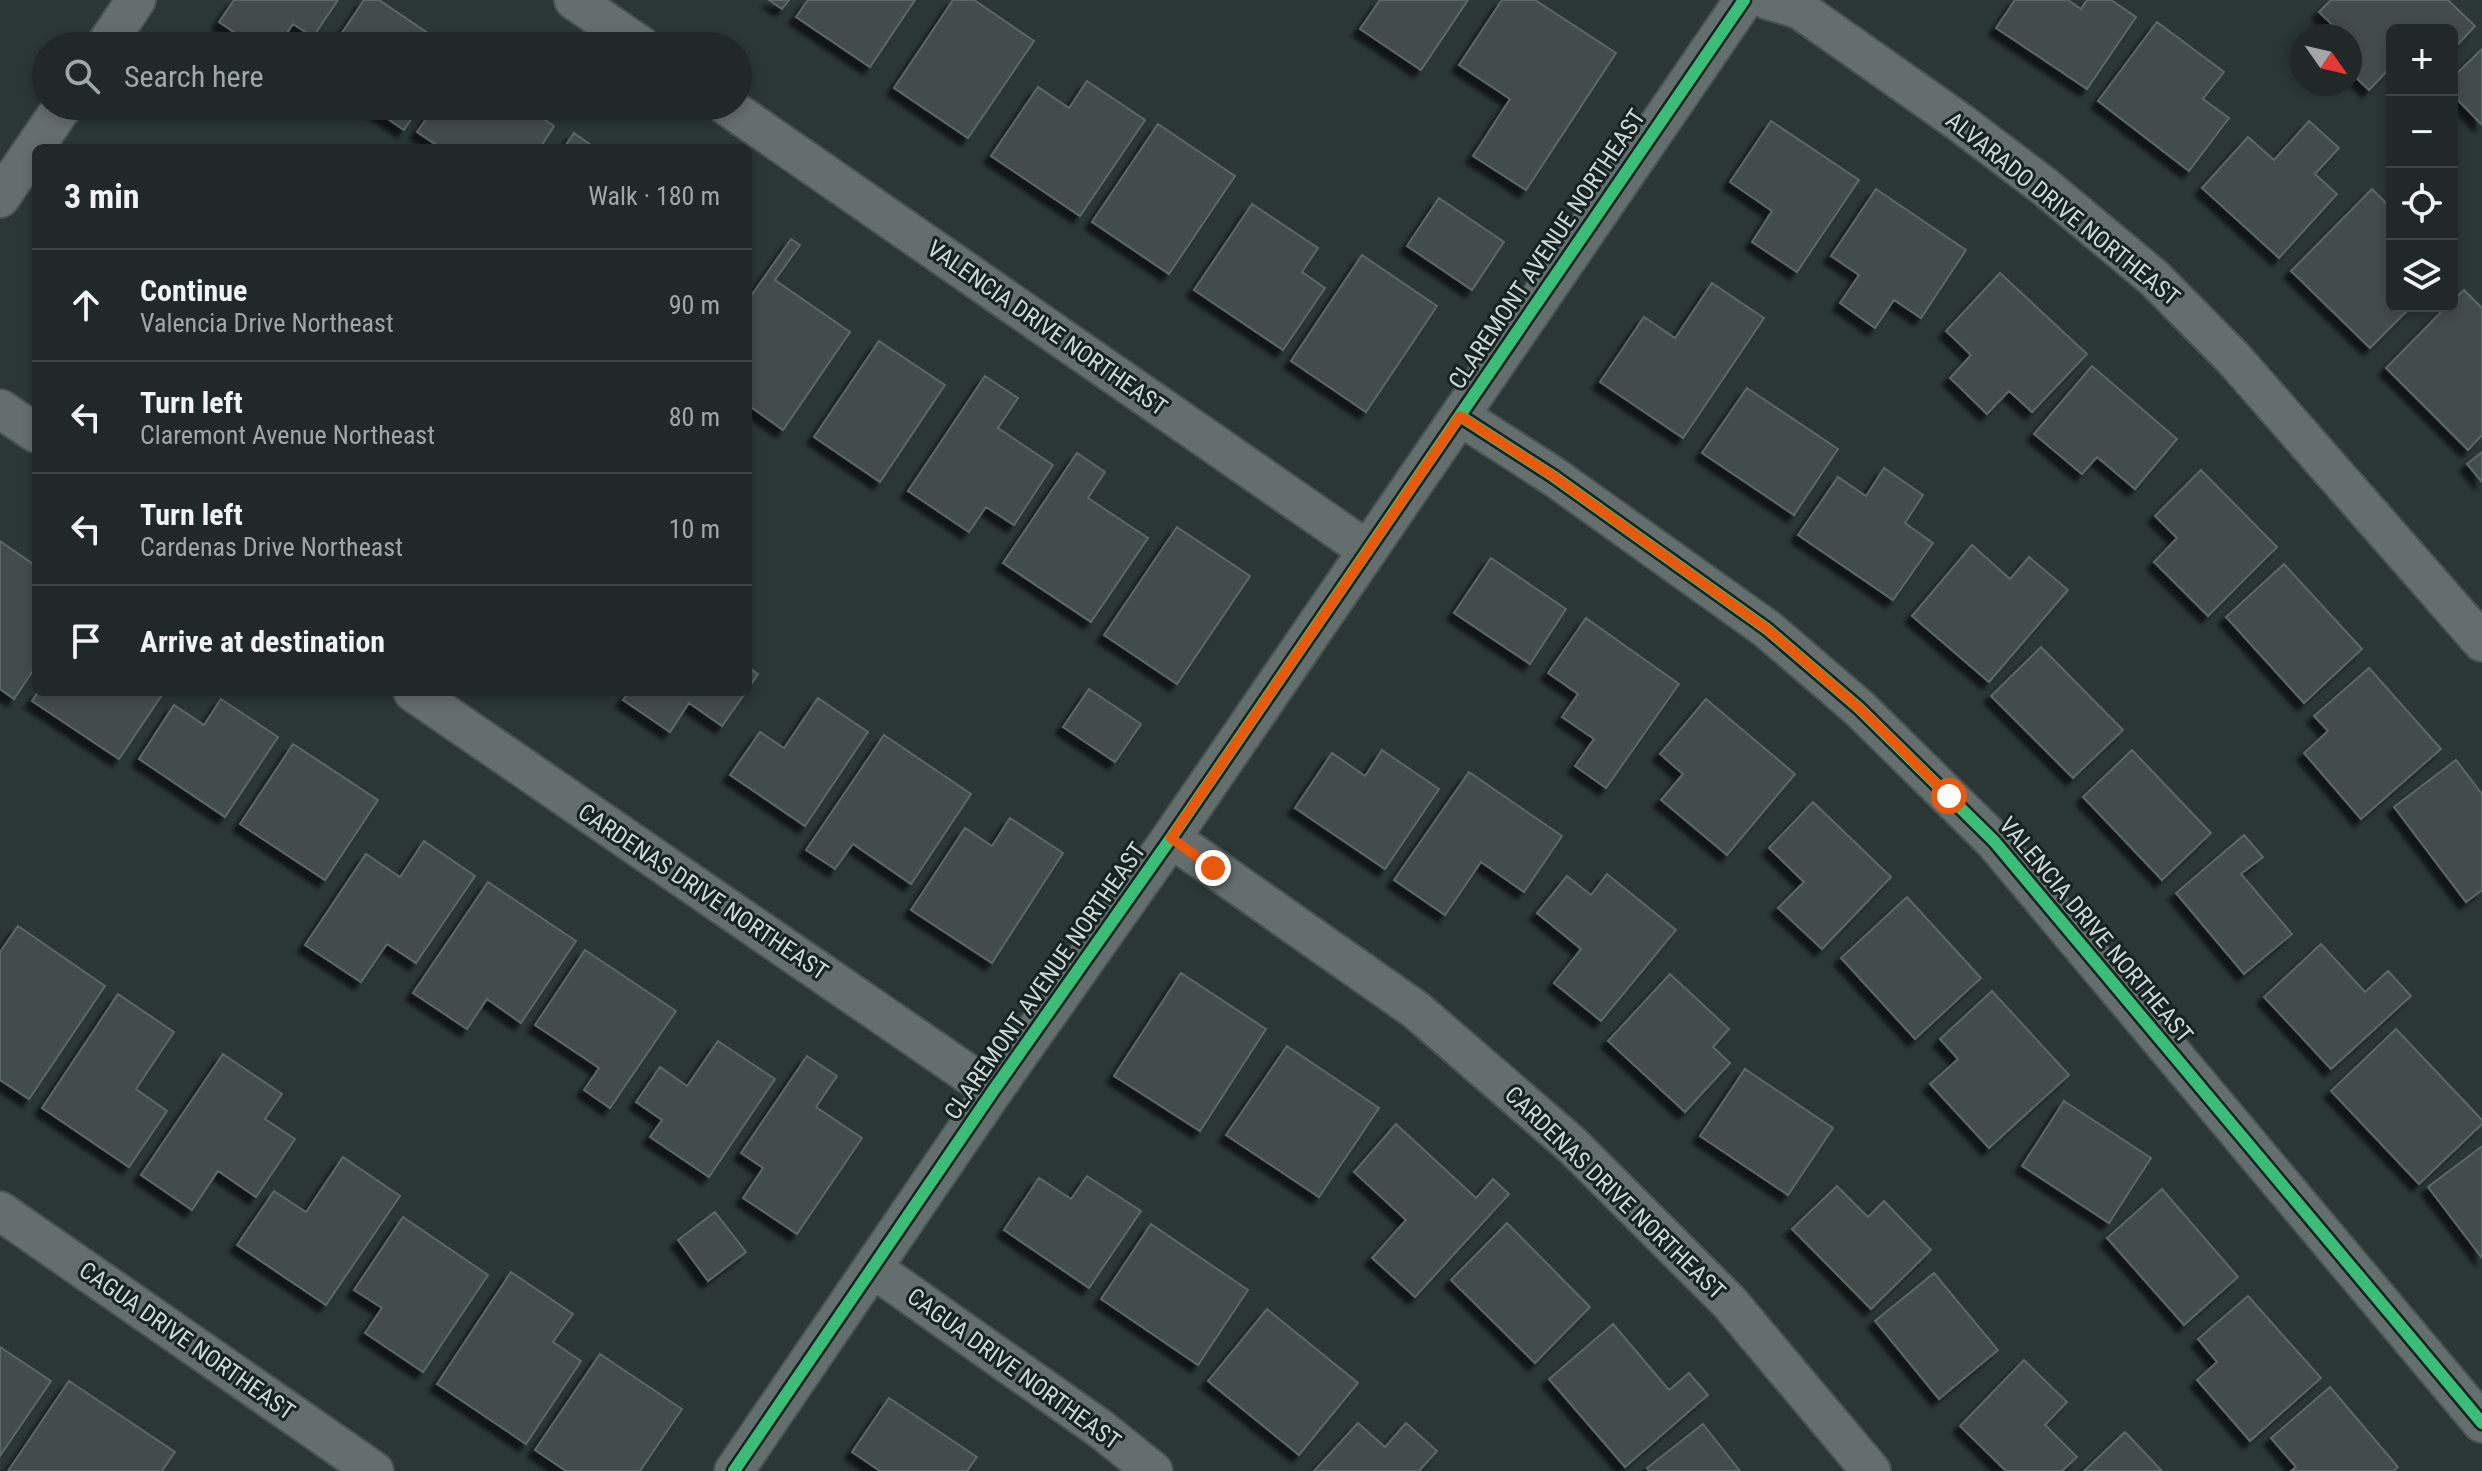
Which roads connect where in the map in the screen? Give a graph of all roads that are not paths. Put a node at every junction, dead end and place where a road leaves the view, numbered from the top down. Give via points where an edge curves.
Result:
1 (136, 0) edge
2 (574, 0) edge
3 (1744, 0) edge
4 (1768, 0) edge
5 (114, 32) edge
6 (621, 32) edge
7 (53, 120) edge
8 (747, 120) edge
9 (37, 144) edge
10 (32, 151) edge
11 (0, 198) edge
12 (0, 409) edge
13 (1460, 416) junction
14 (32, 430) edge
15 (1367, 550) junction
16 (2482, 642) edge
17 (419, 696) edge
18 (1171, 838) junction
19 (993, 1091) junction
20 (0, 1211) edge
21 (874, 1269) junction
22 (2482, 1423) edge
23 (374, 1471) edge
24 (734, 1471) edge
25 (1153, 1471) edge
26 (1871, 1471) edge

1 - 5 street
2 - 6 street
3 - 13 street, CLAREMONT AVENUE NORTHEAST
4 - 16 street, ALVARADO DRIVE NORTHEAST via 1799,9 1958,121 2154,278 2234,359
7 - 9 street
8 - 15 street, VALENCIA DRIVE NORTHEAST
10 - 11 street
12 - 14 street
13 - 15 street, CLAREMONT AVENUE NORTHEAST
13 - 22 street, VALENCIA DRIVE NORTHEAST via 1767,629 1949,796 1994,841
15 - 18 street, CLAREMONT AVENUE NORTHEAST
17 - 19 street, CARDENAS DRIVE NORTHEAST
18 - 19 street, CLAREMONT AVENUE NORTHEAST
18 - 26 street, CARDENAS DRIVE NORTHEAST via 1416,1010 1572,1145 1730,1303
19 - 21 street, CLAREMONT AVENUE NORTHEAST
20 - 23 street, CAGUA DRIVE NORTHEAST
21 - 24 street, CLAREMONT AVENUE NORTHEAST
21 - 25 street, CAGUA DRIVE NORTHEAST

